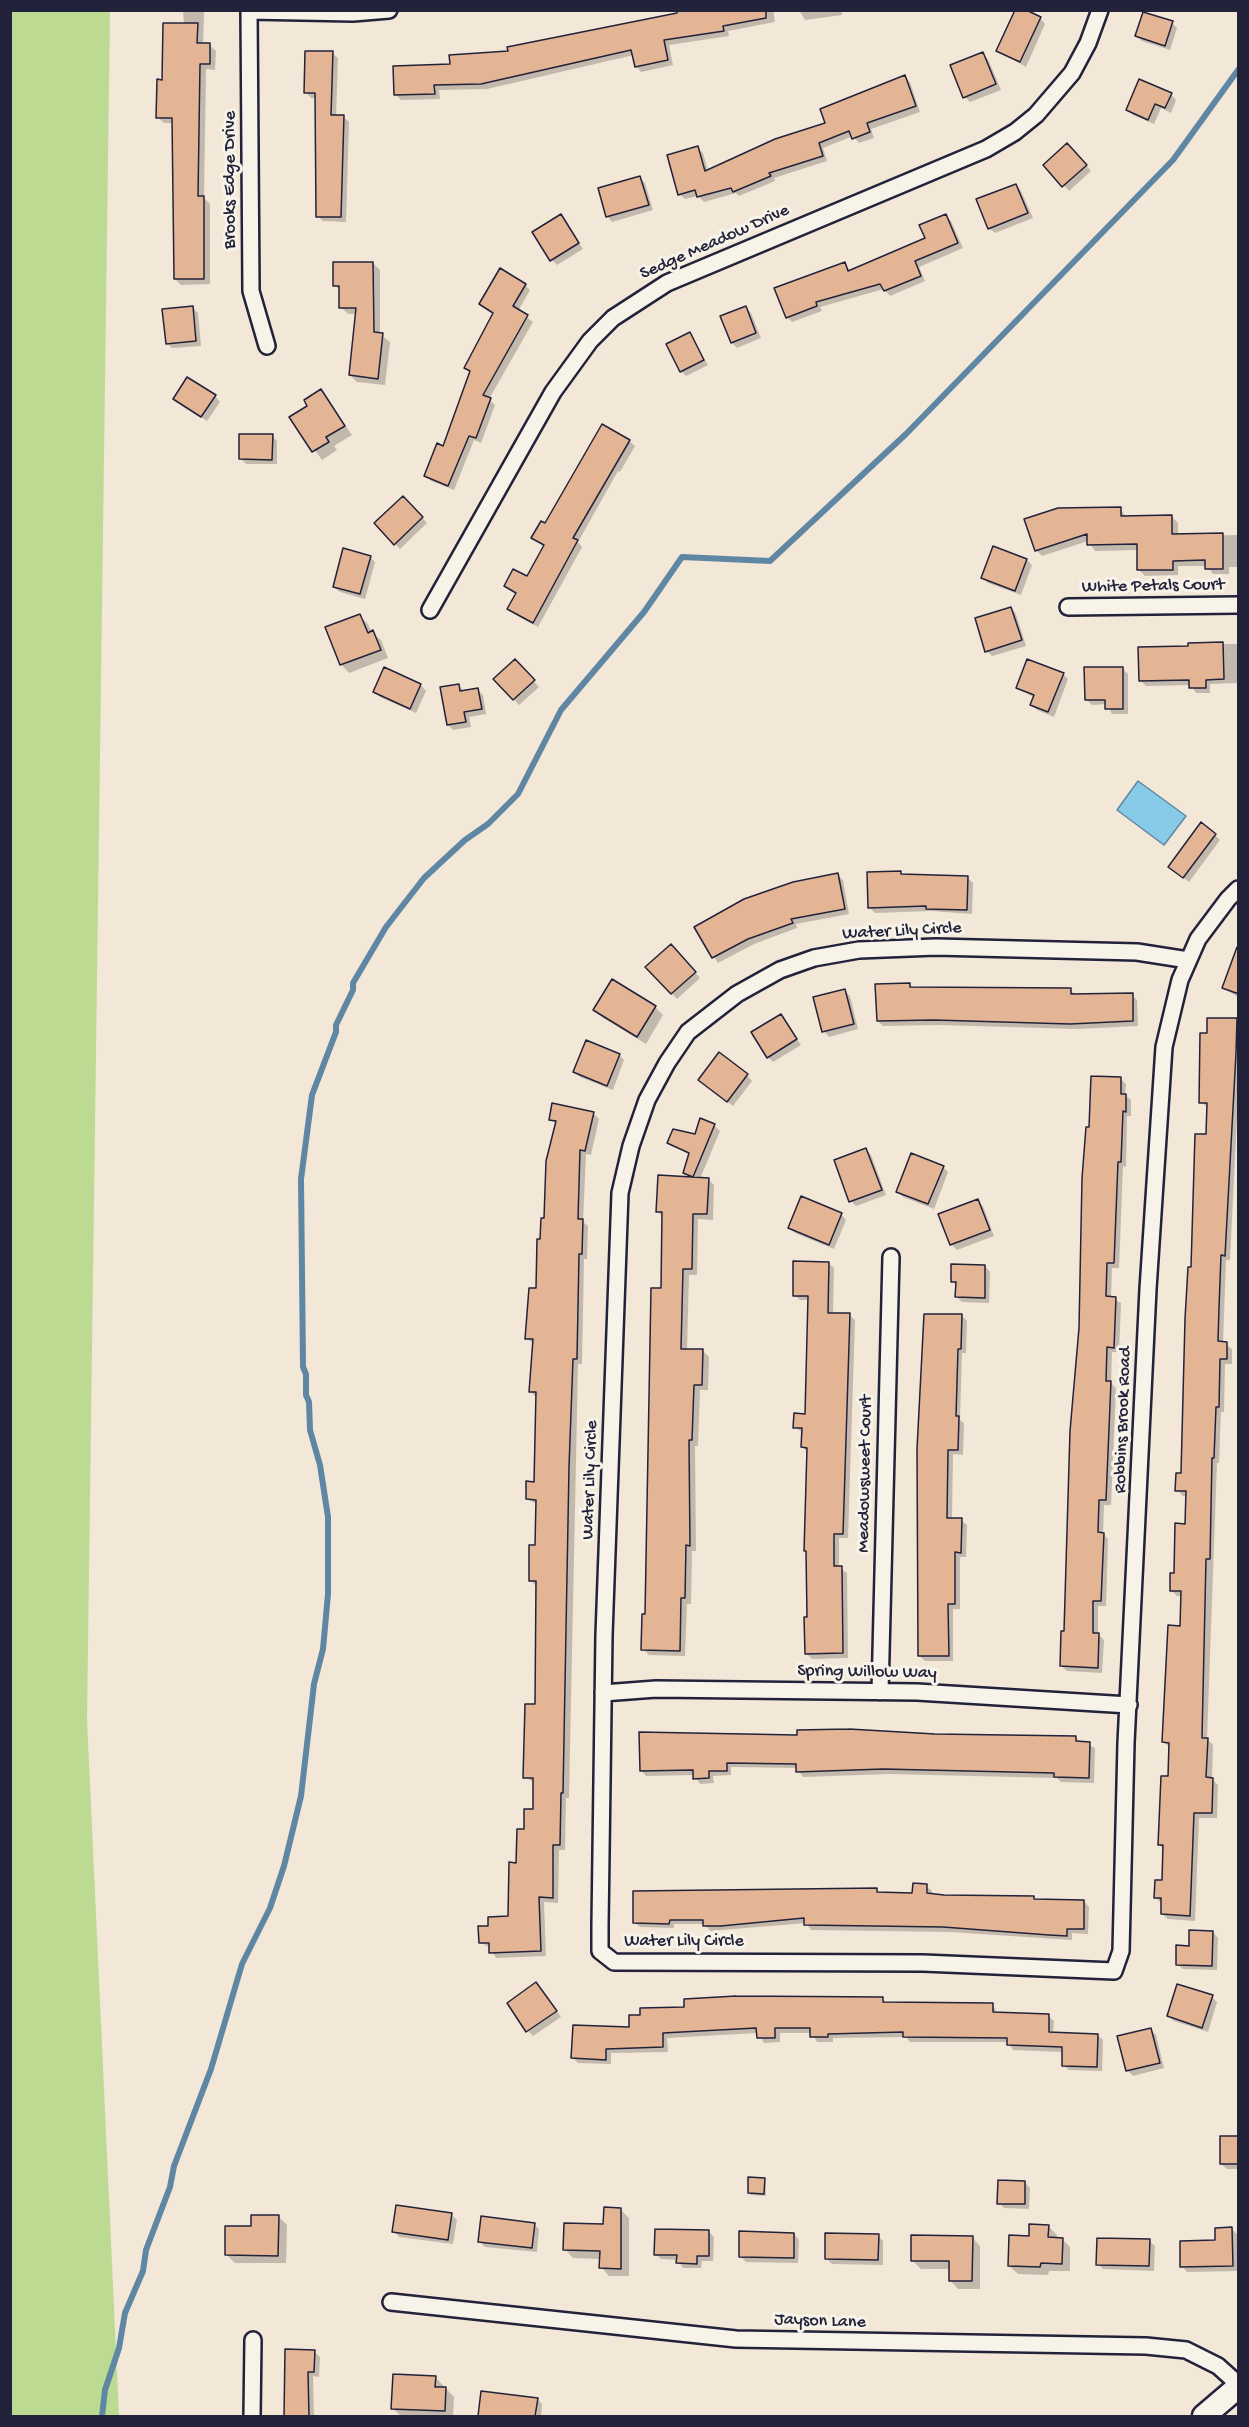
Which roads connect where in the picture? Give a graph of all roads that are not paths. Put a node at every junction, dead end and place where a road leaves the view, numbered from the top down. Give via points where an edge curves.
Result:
1 (389, 10) edge
2 (1100, 10) edge
3 (249, 11) edge
4 (267, 346) dead end
5 (1239, 605) edge
6 (1068, 607) dead end
7 (430, 610) dead end
8 (1239, 889) edge
9 (1188, 960) junction
10 (891, 1257) dead end
11 (880, 1692) junction
12 (603, 1693) junction
13 (1129, 1705) junction
14 (1114, 1971) joint
15 (392, 2302) dead end
16 (253, 2340) dead end
17 (1239, 2386) edge
18 (252, 2416) edge
19 (1204, 2416) edge

1 - 3 street
2 - 7 street, Sedge Meadow Drive via 1072,73 1036,115 1015,132 986,149 667,283 613,318 590,340 553,392
3 - 4 street, Brooks Edge Drive via 251,291
5 - 6 street, White Petals Court
8 - 9 street, Robbins Brook Road via 1198,939
9 - 12 street, Water Lily Circle via 1137,952 1060,949 859,950 814,958 780,970 737,994 688,1032 647,1100 620,1193
9 - 13 street, Robbins Brook Road via 1164,1047 1148,1289
10 - 11 street, Meadowsweet Court
11 - 12 street, Spring Willow Way via 656,1689
11 - 13 street, Spring Willow Way
12 - 14 street, Water Lily Circle via 600,1951 614,1962 923,1963
13 - 14 street, Robbins Brook Road via 1121,1951
15 - 17 street, Jayson Lane via 736,2339 1146,2346 1186,2350 1218,2366
16 - 18 street
17 - 19 street

